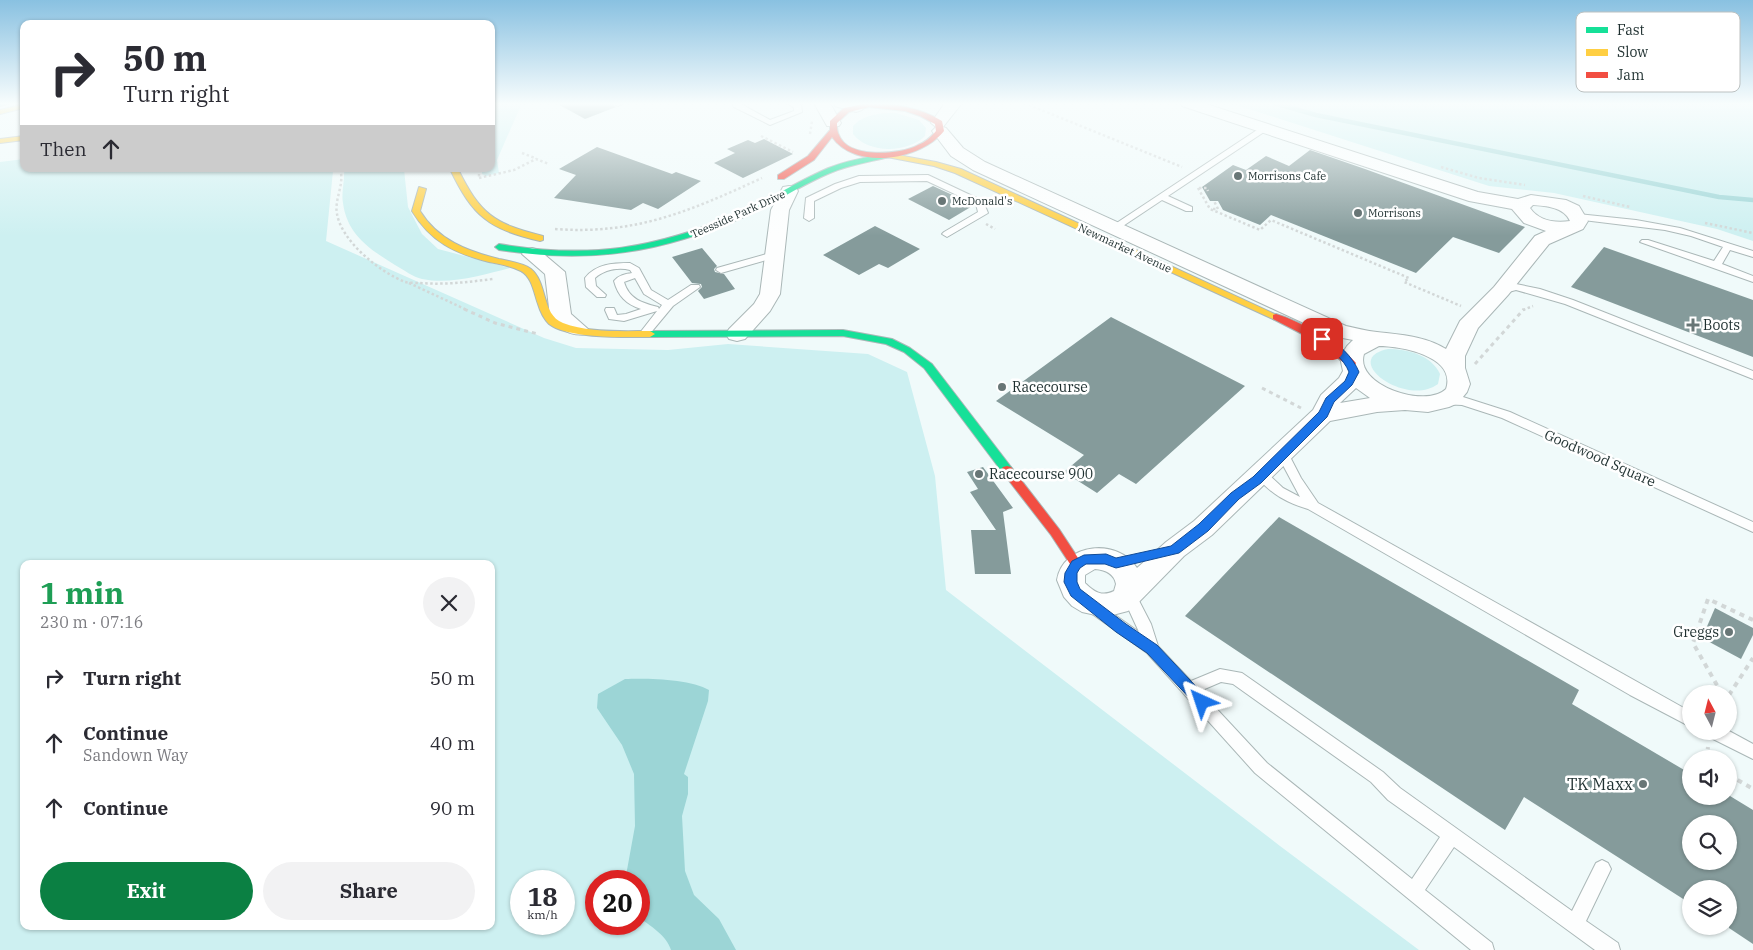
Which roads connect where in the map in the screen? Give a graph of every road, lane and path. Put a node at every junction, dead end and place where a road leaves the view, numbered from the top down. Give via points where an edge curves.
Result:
1 (784, 147) edge
2 (822, 147) edge
3 (845, 147) edge
4 (922, 147) edge
5 (954, 147) edge
6 (1133, 147) edge
7 (1237, 147) edge
8 (1325, 147) edge
9 (522, 153) dead end
10 (795, 153) dead end
11 (888, 155) junction
12 (536, 159) junction
13 (549, 164) dead end
14 (1433, 165) dead end
15 (455, 172) edge
16 (479, 172) edge
17 (1198, 174) junction
18 (418, 175) dead end
19 (479, 178) junction
20 (776, 183) junction
21 (481, 184) dead end
22 (1528, 186) dead end
23 (1198, 188) junction
24 (422, 189) junction
25 (1208, 191) dead end
26 (1574, 194) dead end
27 (1162, 198) junction
28 (1214, 201) dead end
29 (427, 202) dead end
30 (1634, 208) dead end
31 (1189, 209) dead end
32 (1210, 209) junction
33 (1526, 212) junction
34 (809, 218) dead end
35 (1574, 222) junction
36 (1703, 223) dead end
37 (1114, 228) junction
38 (1753, 233) edge
39 (550, 234) joint
40 (947, 234) dead end
41 (1542, 240) junction
42 (1644, 242) dead end
43 (485, 244) dead end
44 (1728, 246) junction
45 (532, 254) junction
46 (1753, 254) edge
47 (774, 255) junction
48 (1716, 266) junction
49 (720, 270) dead end
50 (638, 274) junction
51 (1753, 279) edge
52 (695, 287) dead end
53 (1501, 291) junction
54 (601, 295) dead end
55 (1534, 306) dead end
56 (662, 308) junction
57 (610, 310) dead end
58 (1474, 320) junction
59 (577, 329) junction
60 (644, 334) junction
61 (737, 334) junction
62 (1388, 339) junction
63 (1455, 360) junction
64 (1353, 367) junction
65 (1753, 375) edge
66 (1262, 388) dead end
67 (1445, 401) junction
68 (1409, 403) junction
69 (1315, 409) junction
70 (1284, 454) junction
71 (1262, 475) junction
72 (1313, 506) junction
73 (1752, 527) edge
74 (1175, 550) junction
75 (1116, 563) junction
76 (1076, 564) junction
77 (1130, 593) junction
78 (1084, 600) junction
79 (1753, 620) edge
80 (1152, 649) junction
81 (1753, 658) edge
82 (1717, 685) edge
83 (1735, 685) edge
84 (1190, 688) junction
85 (1682, 715) edge
86 (1730, 740) edge
87 (1753, 752) edge
88 (1737, 780) edge
89 (1753, 789) edge
90 (1451, 836) junction
91 (1602, 869) dead end
92 (1413, 893) junction
93 (1575, 924) junction
94 (1485, 950) edge
95 (1611, 950) edge

1 - 10 path
2 - 20 main road, Teesside Park Drive via 810,161
3 - 11 main road via 867,154
4 - 11 main road, Teesside Park Drive
5 - 37 street, Newmarket Avenue via 972,162
6 - 17 path
7 - 17 lane
8 - 33 street
9 - 12 path
11 - 20 main road, Teesside Park Drive
11 - 64 main road, Newmarket Avenue via 958,171 1313,334 1331,345
12 - 13 path
12 - 19 path via 514,170
14 - 22 path via 1479,178
15 - 39 main road via 472,206 494,224 512,232
16 - 19 path
17 - 23 path via 1206,177 1195,183
17 - 27 lane
18 - 24 main road
19 - 21 path
20 - 39 path via 647,224
20 - 45 main road, Teesside Park Drive via 735,218 645,248 594,255
20 - 47 street via 780,210
23 - 25 path via 1207,188
23 - 32 path
24 - 29 main road
24 - 59 main road via 416,211 421,221 442,241 471,255 520,267 530,273 549,319 557,325
26 - 30 path
27 - 31 lane
27 - 37 lane
28 - 32 path via 1218,209
32 - 58 path via 1260,230 1271,220 1409,278 1404,282
33 - 35 street via 1532,200 1549,201 1567,208
33 - 41 street
34 - 40 lane via 810,200 838,186 859,179 928,178 980,203 982,207 983,213
35 - 41 street
35 - 44 lane via 1640,223 1695,234
36 - 38 path
37 - 62 street, Newmarket Avenue via 1340,331
41 - 53 street
42 - 48 lane
43 - 45 main road, Teesside Park Drive
44 - 46 lane
44 - 48 lane
45 - 59 street via 555,272 561,316
47 - 49 lane
47 - 61 street via 770,294 763,307
48 - 51 lane
50 - 54 lane via 630,266 598,270 590,278 591,287
50 - 56 lane via 645,290
50 - 56 lane via 619,281 630,302
52 - 56 lane
53 - 58 street
53 - 65 lane via 1525,288 1560,299
55 - 63 path via 1525,308 1476,365
56 - 57 lane via 648,309 620,319 613,317
56 - 60 lane
58 - 62 street via 1440,335
58 - 63 street
59 - 60 main road via 606,334
60 - 61 main road
61 - 76 main road via 843,332 896,342 912,352 934,374
62 - 63 street via 1418,344
62 - 64 street via 1366,341 1356,347 1351,354
63 - 67 street via 1460,384 1456,394
64 - 68 street via 1367,385
64 - 69 street via 1349,382
66 - 69 path via 1302,408
67 - 68 street
67 - 73 lane, Goodwood Square via 1463,401 1520,421
68 - 69 street
69 - 70 street
70 - 71 street
70 - 72 lane
71 - 72 lane via 1289,499
71 - 74 street
72 - 85 lane
74 - 75 street
74 - 77 street
75 - 76 street via 1094,558
75 - 77 street via 1126,571 1131,581
76 - 78 street via 1070,582
77 - 78 street via 1110,606
77 - 80 lane
78 - 80 lane
79 - 82 path via 1708,599 1693,643
80 - 84 lane
81 - 83 path
84 - 90 lane via 1220,675 1237,678 1377,777 1394,794
84 - 92 lane via 1261,768
86 - 87 lane
88 - 89 path
90 - 92 lane
90 - 93 lane
91 - 93 lane
92 - 94 lane
93 - 95 lane

